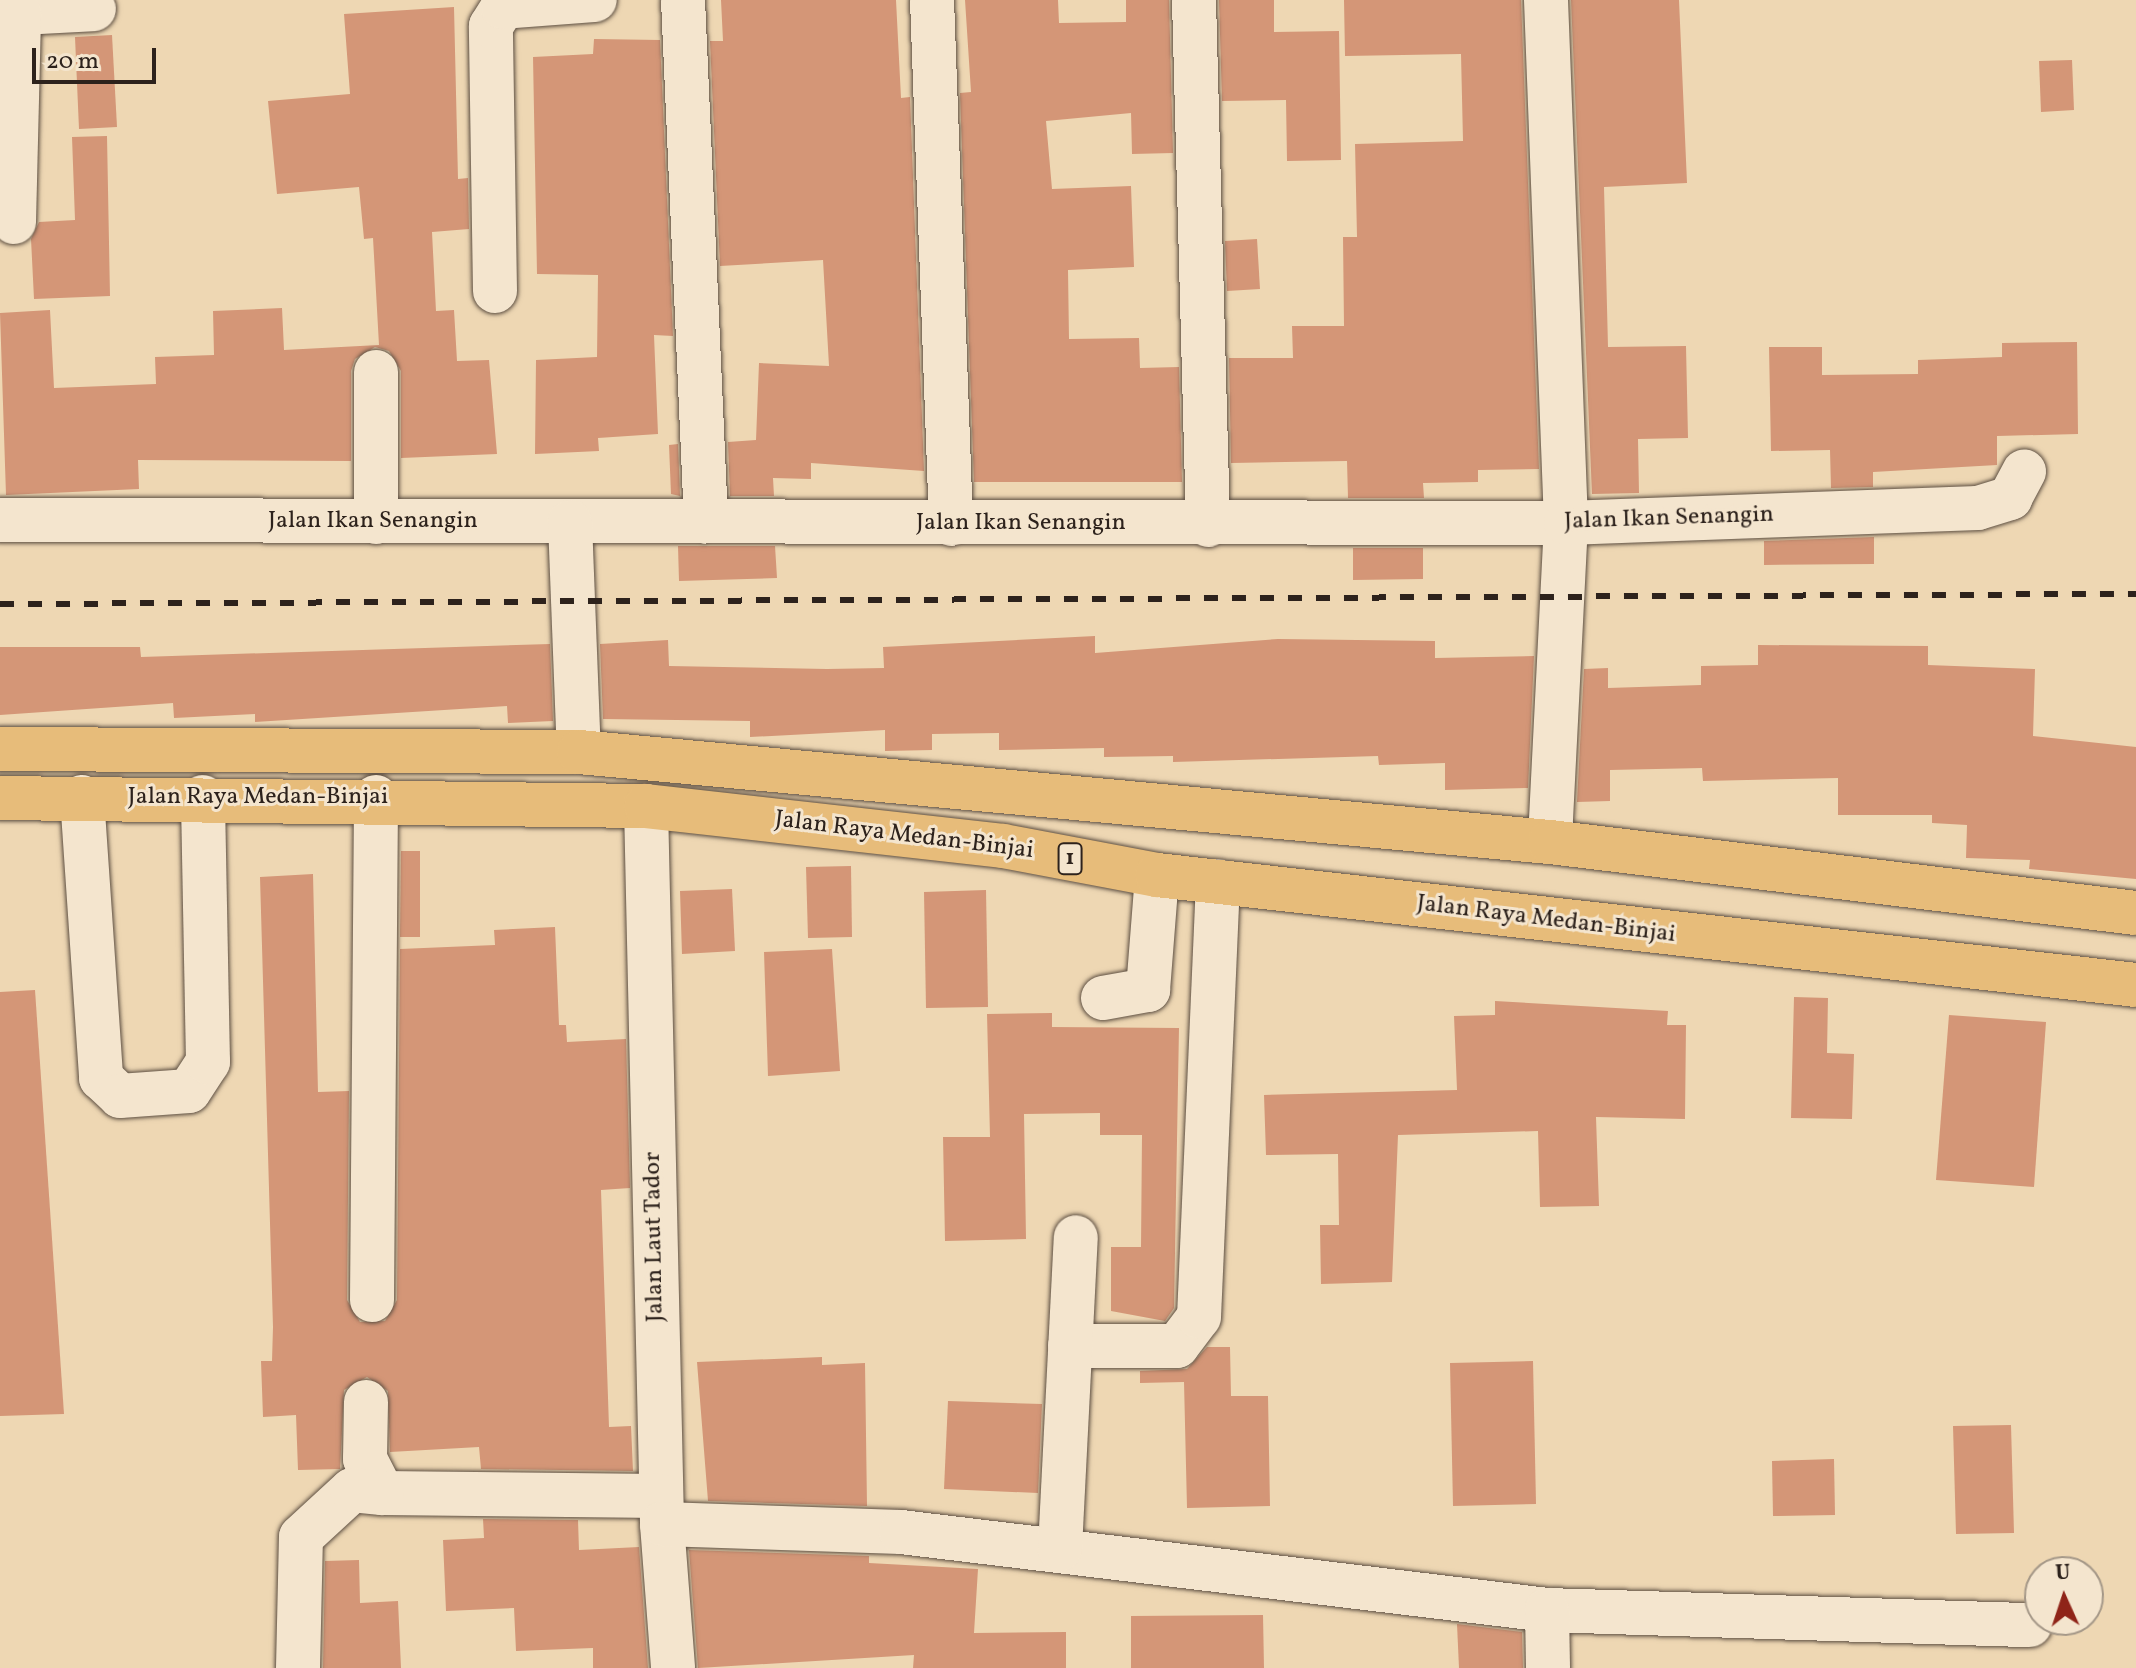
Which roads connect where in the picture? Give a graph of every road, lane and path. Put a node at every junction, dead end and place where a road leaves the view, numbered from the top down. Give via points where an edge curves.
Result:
1 (595, 0) edge
2 (683, 0) edge
3 (932, 0) edge
4 (1194, 0) edge
5 (1546, 0) edge
6 (94, 9) dead end
7 (10, 13) edge
8 (14, 222) dead end
9 (495, 291) dead end
10 (376, 372) dead end
11 (2024, 472) dead end
12 (0, 520) edge
13 (706, 521) junction
14 (376, 522) junction
15 (570, 522) junction
16 (1566, 523) junction
17 (951, 524) junction
18 (1208, 525) junction
19 (0, 749) edge
20 (579, 752) junction
21 (82, 797) junction
22 (203, 797) junction
23 (376, 797) junction
24 (0, 798) edge
25 (646, 806) junction
26 (1550, 842) junction
27 (1157, 875) junction
28 (1218, 881) junction
29 (2136, 913) edge
30 (2136, 985) edge
31 (1103, 998) dead end
32 (1076, 1237) dead end
33 (372, 1300) dead end
34 (1070, 1346) junction
35 (366, 1402) dead end
36 (382, 1493) junction
37 (661, 1510) junction
38 (1060, 1549) junction
39 (1547, 1610) junction
40 (2024, 1625) edge
41 (298, 1668) edge
42 (673, 1668) edge
43 (1548, 1668) edge

1 - 9 street via 503,7 491,26
2 - 13 street
3 - 17 street
4 - 18 street
5 - 16 street
6 - 7 street
7 - 8 street
10 - 14 street
11 - 16 street, Jalan Ikan Senangin via 2010,498 1978,508
12 - 14 street, Jalan Ikan Senangin
13 - 15 street, Jalan Ikan Senangin
13 - 17 street, Jalan Ikan Senangin
14 - 15 street, Jalan Ikan Senangin
15 - 20 street
16 - 18 street, Jalan Ikan Senangin
16 - 26 street
17 - 18 street, Jalan Ikan Senangin
19 - 20 main road, Jalan Raya Medan-Binjai
20 - 26 main road, Jalan Raya Medan-Binjai
21 - 22 main road, Jalan Raya Medan-Binjai / 1
21 - 22 street via 101,1078 120,1096 189,1091 208,1062
21 - 24 main road, Jalan Raya Medan-Binjai / 1
22 - 23 main road, Jalan Raya Medan-Binjai / 1
23 - 25 main road, Jalan Raya Medan-Binjai / 1
23 - 33 street
25 - 27 main road, Jalan Raya Medan-Binjai / 1 via 1003,846
25 - 37 street, Jalan Laut Tador
26 - 29 main road, Jalan Raya Medan-Binjai
27 - 28 main road, Jalan Raya Medan-Binjai / 1
27 - 31 street via 1148,990
28 - 30 main road, Jalan Raya Medan-Binjai / 1
28 - 34 street via 1199,1317 1177,1346
32 - 34 street
34 - 38 street
35 - 36 street via 365,1459
36 - 37 street
36 - 41 street via 352,1490 301,1537
37 - 38 street
37 - 42 street, Jalan Laut Tador
38 - 39 street
39 - 40 street
39 - 43 street

